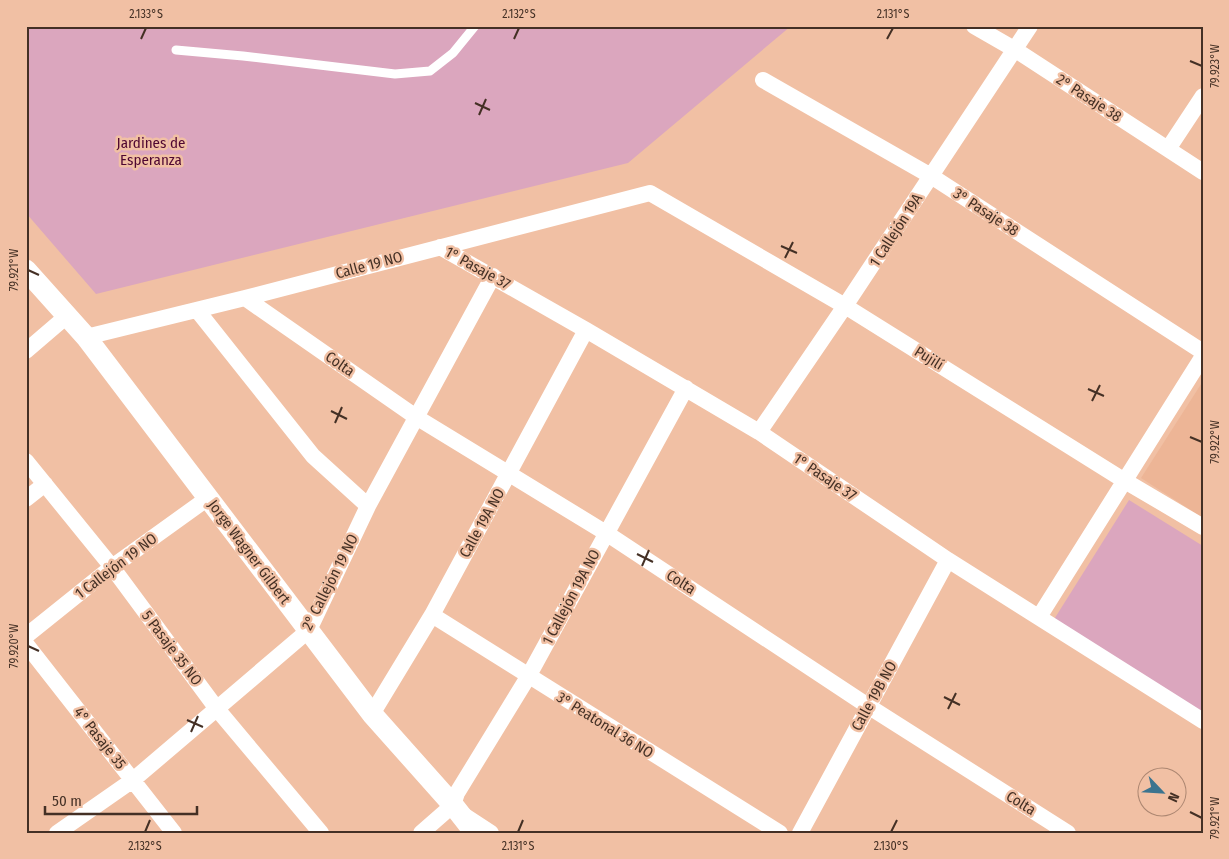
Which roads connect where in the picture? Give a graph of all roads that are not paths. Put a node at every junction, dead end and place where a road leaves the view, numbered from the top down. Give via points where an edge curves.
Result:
1 (474, 26) edge
2 (974, 26) edge
3 (1030, 26) edge
4 (1014, 48) junction
5 (176, 50) dead end
6 (763, 80) dead end
7 (1203, 96) edge
8 (1168, 149) junction
9 (1203, 172) edge
10 (931, 176) junction
11 (653, 194) joint
12 (440, 247) junction
13 (26, 270) edge
14 (493, 276) junction
15 (245, 298) junction
16 (845, 306) junction
17 (197, 310) junction
18 (68, 315) junction
19 (586, 330) junction
20 (86, 337) junction
21 (26, 351) edge
22 (1203, 352) edge
23 (1203, 356) edge
24 (686, 388) junction
25 (416, 416) junction
26 (759, 432) junction
27 (26, 461) edge
28 (510, 473) junction
29 (1125, 481) junction
30 (45, 484) junction
31 (208, 498) junction
32 (26, 499) edge
33 (368, 506) junction
34 (1203, 528) edge
35 (606, 533) junction
36 (948, 560) junction
37 (112, 568) junction
38 (432, 616) junction
39 (1039, 617) junction
40 (308, 630) junction
41 (26, 636) edge
42 (26, 644) edge
43 (528, 677) junction
44 (868, 706) junction
45 (217, 709) junction
46 (372, 714) junction
47 (1203, 721) edge
48 (133, 780) junction
49 (456, 808) junction
50 (57, 833) edge
51 (174, 833) edge
52 (321, 833) edge
53 (421, 833) edge
54 (475, 833) edge
55 (491, 833) edge
56 (780, 833) edge
57 (800, 833) edge
58 (1068, 833) edge

1 - 5 lane via 453,53 430,71 395,74
2 - 4 street, 2° Pasaje 38
3 - 4 street, 1 Callejón 19A
4 - 8 street, 2° Pasaje 38
4 - 10 street, 1 Callejón 19A
6 - 10 street, 3° Pasaje 38
7 - 8 street
8 - 9 street, 2° Pasaje 38
10 - 16 street, 1 Callejón 19A
10 - 22 street, 3° Pasaje 38
11 - 12 street, Calle 19 NO via 644,193
11 - 16 street, Pujilí
12 - 14 street, 1° Pasaje 37
12 - 15 street, Calle 19 NO
13 - 18 street, Jorge Wagner Gilbert
14 - 19 street, 1° Pasaje 37
14 - 25 street, 2° Callejón 19 NO
15 - 17 street, Calle 19 NO
15 - 25 street, Colta
16 - 26 street, 1 Callejón 19A
16 - 29 street, Pujilí
17 - 20 street, Calle 19 NO
17 - 33 street via 314,456
18 - 20 street, Jorge Wagner Gilbert
18 - 21 street
19 - 24 street, 1° Pasaje 37
19 - 28 street, Calle 19A NO
20 - 31 street, Jorge Wagner Gilbert
23 - 29 street
24 - 26 street, 1° Pasaje 37
24 - 35 street, 1 Callejón 19A NO
25 - 28 street, Colta
25 - 33 street, 2° Callejón 19 NO
26 - 36 street, 1° Pasaje 37
27 - 30 street, 5 Pasaje 35 NO
28 - 35 street, Colta
28 - 38 street, Calle 19A NO
29 - 34 street, Pujilí
29 - 39 street
30 - 32 street
30 - 37 street, 5 Pasaje 35 NO
31 - 37 street, 1 Callejón 19 NO
31 - 40 street, Jorge Wagner Gilbert
33 - 40 street, 2° Callejón 19 NO
35 - 43 street, 1 Callejón 19A NO
35 - 44 street, Colta
36 - 39 street, 1° Pasaje 37
36 - 44 street, Calle 19B NO
37 - 41 street, 1 Callejón 19 NO
37 - 45 street, 5 Pasaje 35 NO
38 - 43 street, 3° Peatonal 36 NO
38 - 46 street, Calle 19A NO
39 - 47 street, 1° Pasaje 37
40 - 45 street, 2° Callejón 19 NO
40 - 46 street, Jorge Wagner Gilbert
42 - 48 street, 4° Pasaje 35
43 - 49 street, 1 Callejón 19A NO via 457,793
43 - 56 street, 3° Peatonal 36 NO
44 - 57 street, Calle 19B NO
44 - 58 street, Colta
45 - 48 street, 2° Callejón 19 NO
45 - 52 street, 5 Pasaje 35 NO
46 - 49 street, Jorge Wagner Gilbert
48 - 50 street, 2° Callejón 19 NO
48 - 51 street, 4° Pasaje 35
49 - 53 street
49 - 54 street, Jorge Wagner Gilbert
49 - 55 street

